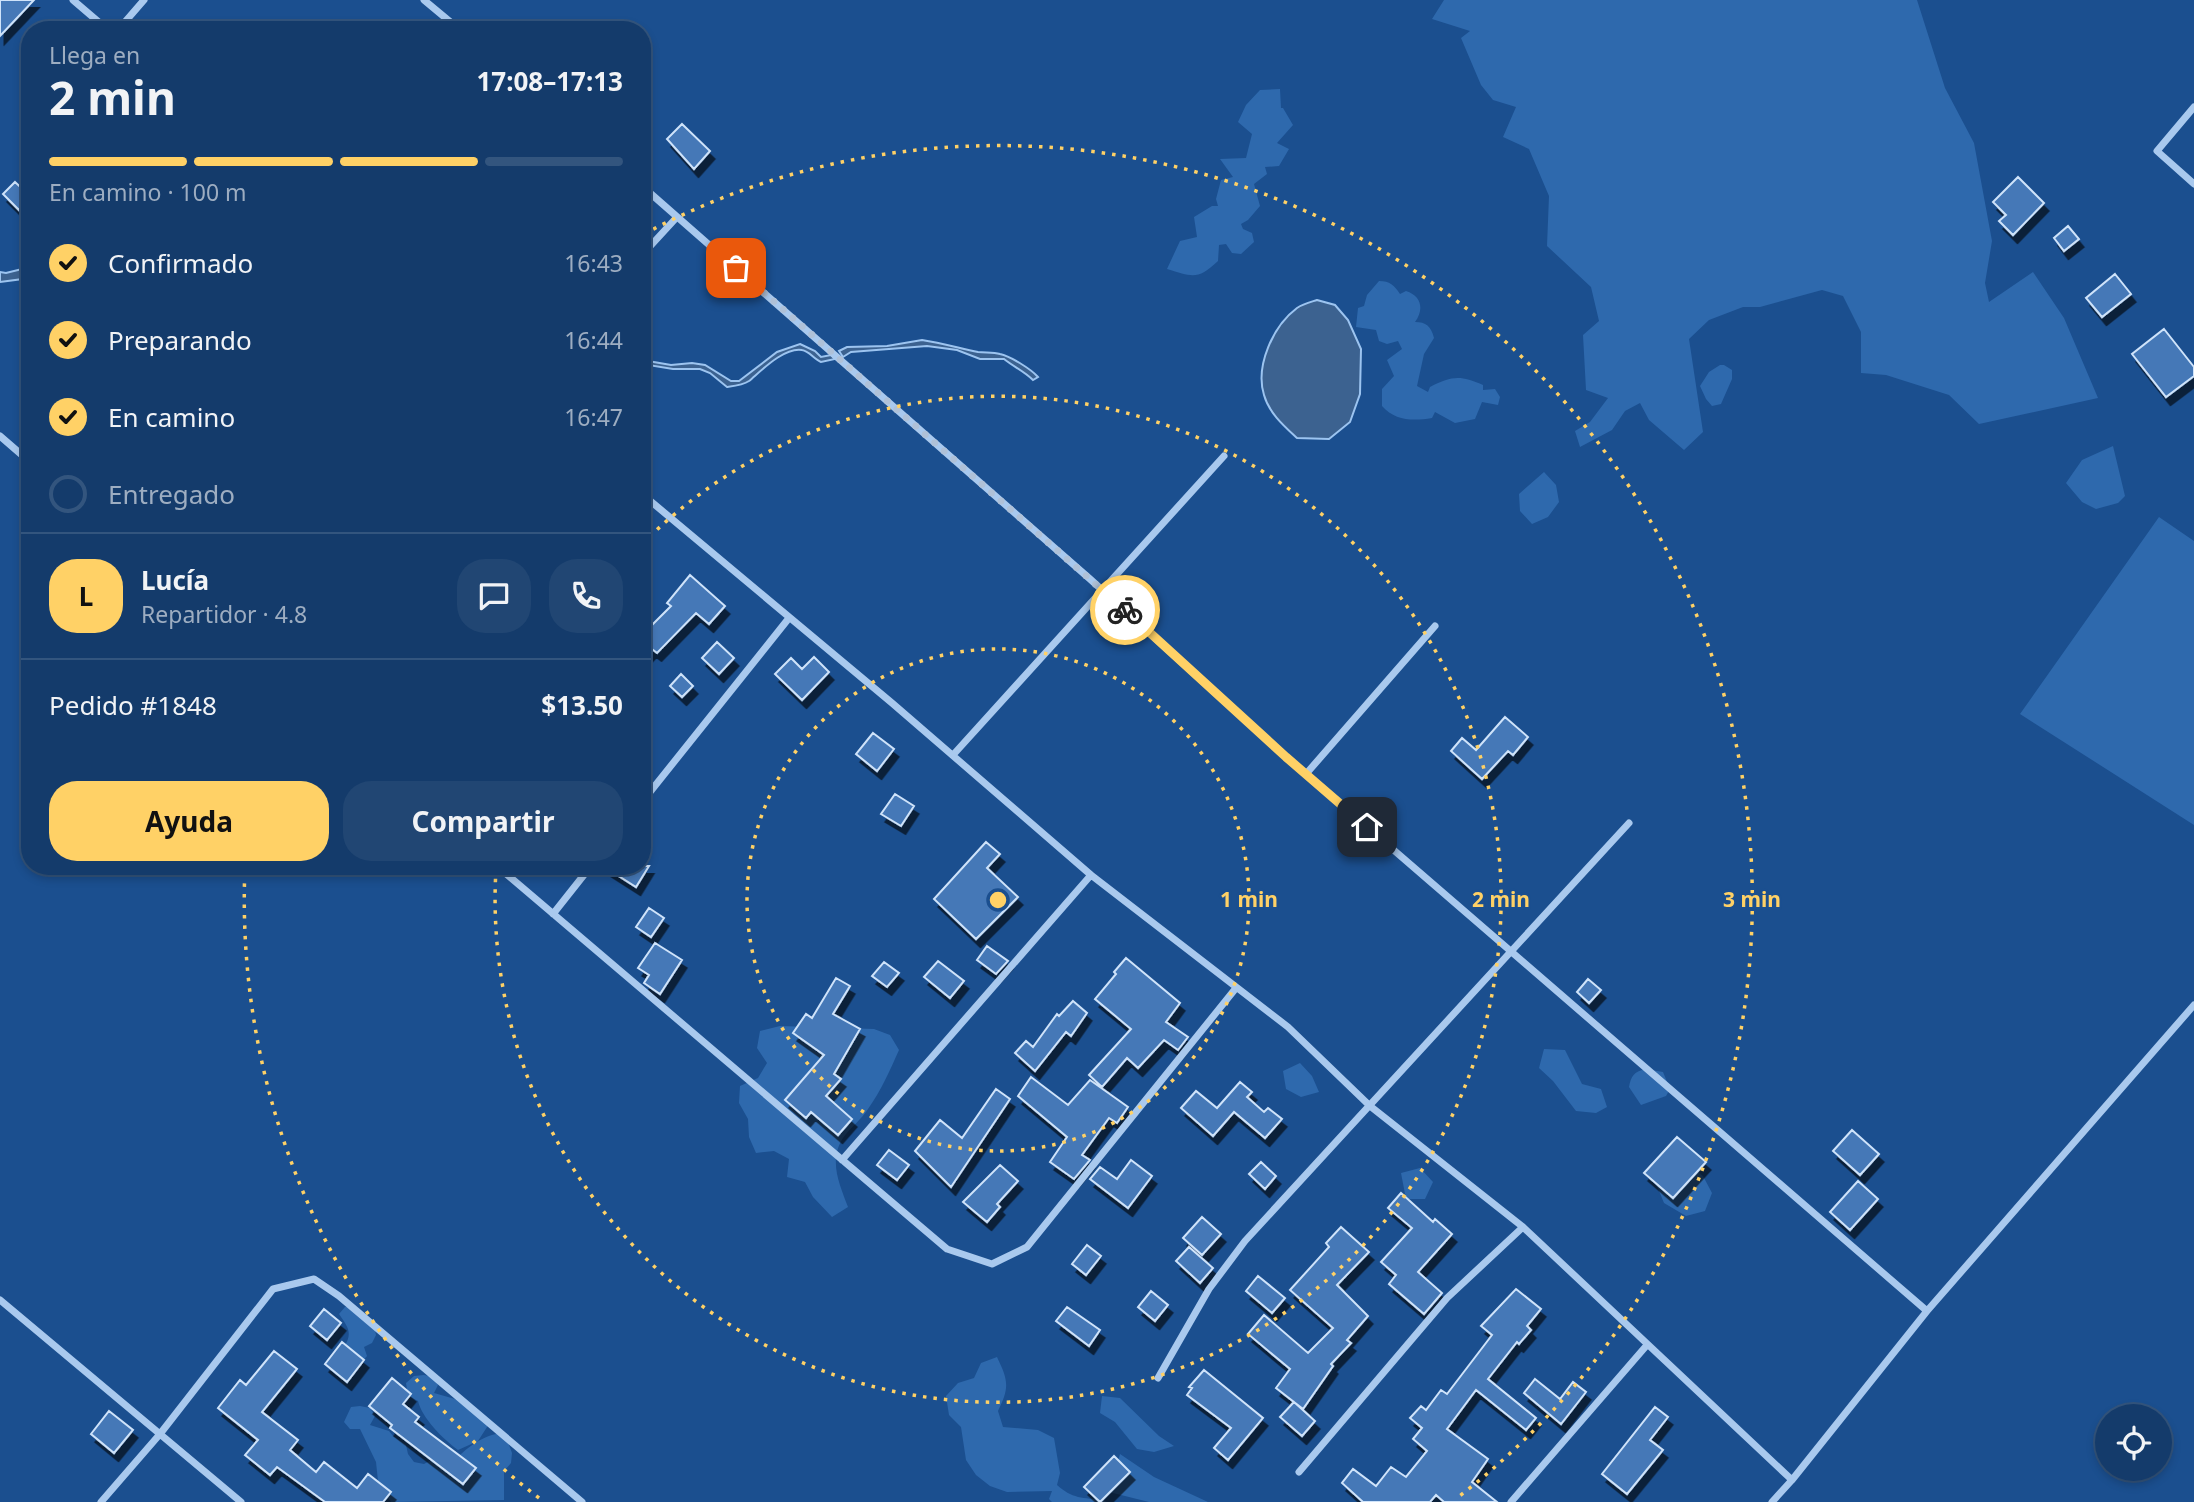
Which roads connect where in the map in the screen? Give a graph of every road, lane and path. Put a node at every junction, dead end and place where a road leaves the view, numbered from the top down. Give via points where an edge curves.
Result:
1 (73, 0) edge
2 (144, 0) edge
3 (424, 0) edge
4 (98, 21) edge
5 (126, 21) edge
6 (449, 21) edge
7 (2194, 107) edge
8 (2194, 184) edge
9 (651, 194) edge
10 (677, 217) junction
11 (651, 245) edge
12 (0, 436) edge
13 (21, 454) edge
14 (1224, 456) dead end
15 (651, 502) edge
16 (1102, 590) junction
17 (789, 618) junction
18 (1435, 626) dead end
19 (953, 755) junction
20 (1306, 774) junction
21 (651, 791) edge
22 (1629, 823) dead end
23 (508, 875) edge
24 (584, 875) edge
25 (1091, 875) junction
26 (553, 914) junction
27 (1511, 952) junction
28 (1236, 988) junction
29 (2194, 1005) edge
30 (1370, 1106) junction
31 (842, 1160) junction
32 (1523, 1227) junction
33 (0, 1300) edge
34 (1927, 1311) junction
35 (1647, 1345) junction
36 (1158, 1378) dead end
37 (160, 1434) junction
38 (1299, 1472) dead end
39 (1792, 1480) junction
40 (101, 1502) edge
41 (241, 1502) edge
42 (582, 1502) edge
43 (1511, 1502) edge
44 (1772, 1502) edge

1 - 4 street
2 - 5 street
3 - 6 street
7 - 8 street via 2157,150
9 - 10 street
10 - 11 street
10 - 16 street
12 - 13 street
14 - 16 street
15 - 17 street
16 - 19 street
16 - 20 street
17 - 19 street
17 - 21 street
18 - 20 street
19 - 25 street
20 - 27 street
22 - 27 street
23 - 26 street
24 - 26 street
25 - 28 street
25 - 31 street
26 - 31 street
27 - 30 street
27 - 34 street
28 - 30 street via 1288,1027
28 - 31 street via 1027,1247 992,1264 947,1250
29 - 34 street
30 - 32 street
30 - 36 street via 1245,1241 1209,1289
32 - 35 street
32 - 38 street via 1447,1298
33 - 37 street
34 - 39 street
35 - 39 street
35 - 43 street
37 - 40 street
37 - 41 street
37 - 42 street via 273,1289 314,1279
39 - 44 street

